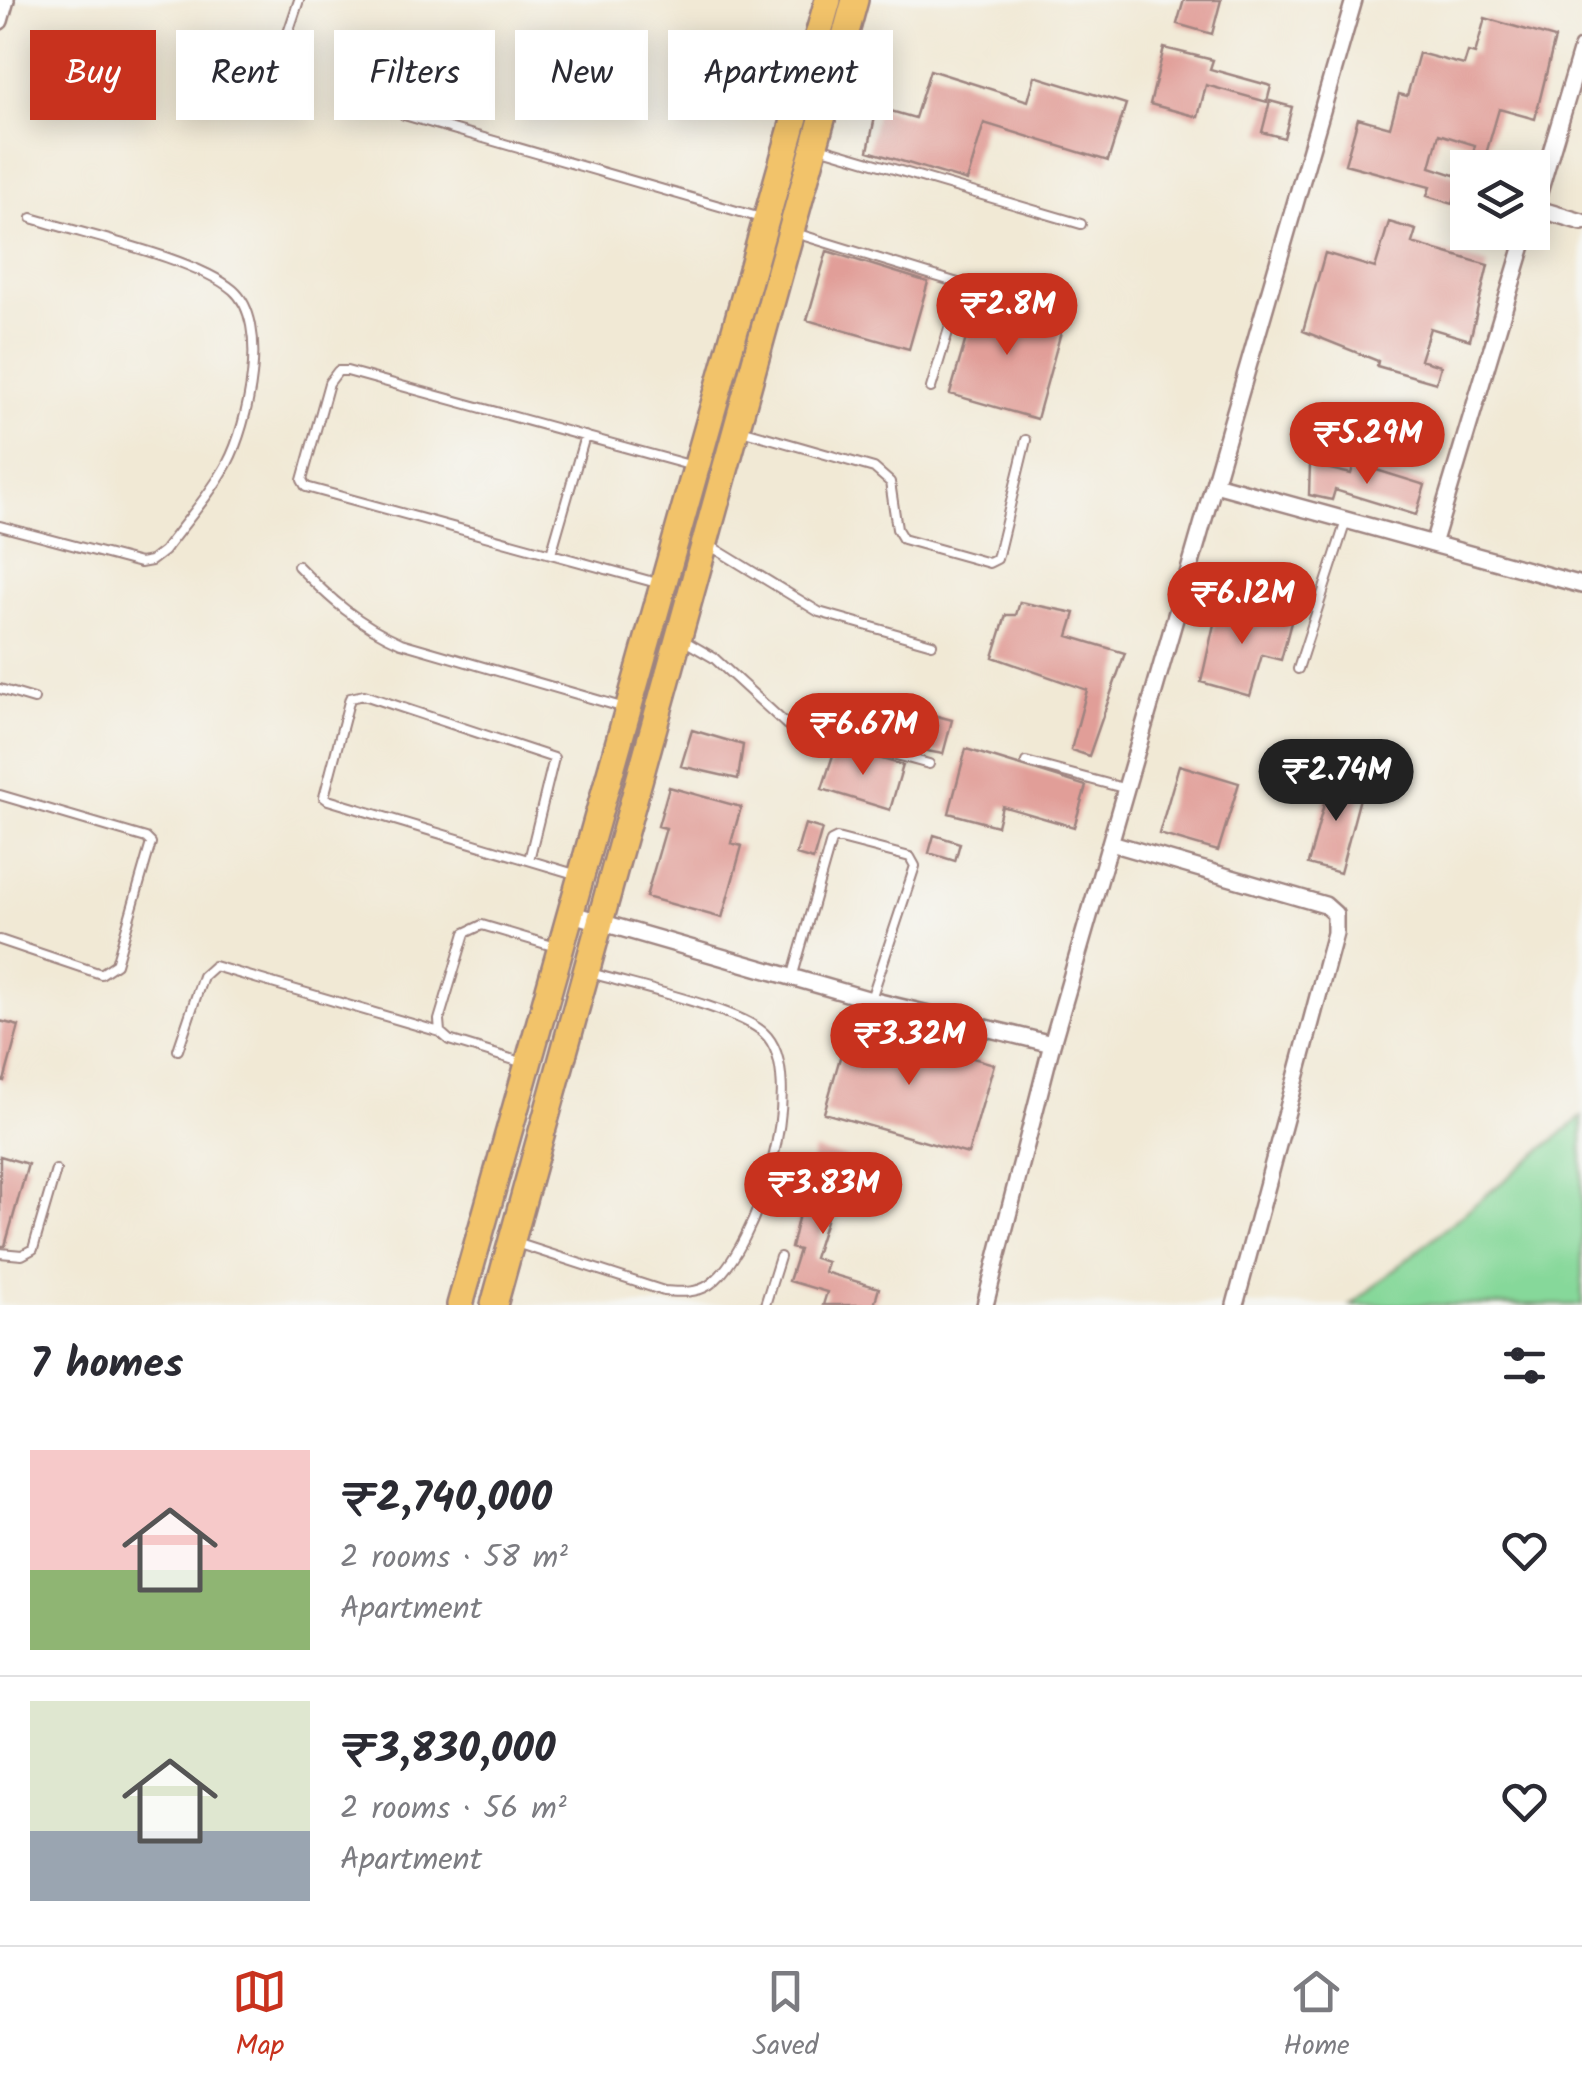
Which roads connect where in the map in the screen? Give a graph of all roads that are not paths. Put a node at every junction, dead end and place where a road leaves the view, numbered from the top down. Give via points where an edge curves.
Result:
1 (6, 0) edge
2 (298, 0) edge
3 (828, 0) edge
4 (855, 0) edge
5 (1354, 0) edge
6 (0, 22) edge
7 (289, 30) edge
8 (1582, 48) edge
9 (418, 120) edge
10 (815, 146) junction
11 (1550, 157) edge
12 (1550, 215) edge
13 (32, 218) dead end
14 (766, 219) junction
15 (1582, 222) edge
16 (1081, 224) dead end
17 (791, 232) junction
18 (1523, 250) edge
19 (931, 388) dead end
20 (736, 428) junction
21 (585, 436) junction
22 (1026, 440) dead end
23 (697, 467) junction
24 (1214, 484) junction
25 (1346, 521) junction
26 (0, 526) edge
27 (705, 543) junction
28 (1433, 544) junction
29 (551, 554) junction
30 (298, 566) dead end
31 (664, 584) junction
32 (1582, 585) edge
33 (679, 637) junction
34 (932, 644) dead end
35 (1298, 669) dead end
36 (0, 689) edge
37 (34, 699) dead end
38 (630, 710) junction
39 (1026, 762) dead end
40 (930, 764) dead end
41 (1127, 789) junction
42 (0, 795) edge
43 (1111, 844) junction
44 (529, 860) junction
45 (582, 876) junction
46 (572, 914) junction
47 (600, 922) junction
48 (0, 940) edge
49 (562, 948) junction
50 (586, 972) junction
51 (792, 978) junction
52 (871, 1000) junction
53 (440, 1032) junction
54 (1052, 1044) junction
55 (178, 1050) dead end
56 (528, 1064) junction
57 (56, 1170) dead end
58 (511, 1242) junction
59 (0, 1253) edge
60 (780, 1257) dead end
61 (460, 1305) edge
62 (494, 1305) edge
63 (765, 1305) edge
64 (985, 1305) edge
65 (1235, 1305) edge

1 - 6 street
2 - 7 lane
3 - 14 highway
4 - 10 highway
5 - 24 street
8 - 11 street
9 - 14 lane
10 - 16 lane
10 - 17 highway
12 - 15 street
13 - 26 lane via 208,273 236,292 249,312 256,349 234,450 152,561
14 - 23 highway
17 - 19 lane via 958,283
17 - 20 highway
18 - 28 street
20 - 22 lane via 874,468 890,482 903,540 988,564 998,559
20 - 27 highway
21 - 23 lane
21 - 29 lane
21 - 29 lane via 347,371 329,383 302,480 306,487
23 - 31 highway
24 - 25 street
24 - 41 street
25 - 28 street
25 - 35 lane
27 - 33 highway
27 - 34 lane via 802,604
28 - 32 street
29 - 31 lane
30 - 38 lane via 333,602 384,636
31 - 38 highway
33 - 40 lane via 714,658 787,725
33 - 47 highway
36 - 37 lane
38 - 45 highway
39 - 41 lane
41 - 43 street
42 - 48 lane via 151,844 110,971 101,974
43 - 54 street
43 - 65 street via 1325,905 1335,914
44 - 44 lane via 324,797 350,698 364,695 554,758
44 - 45 lane
45 - 46 highway
46 - 47 street
46 - 49 highway
47 - 50 highway
47 - 51 street
49 - 53 lane via 472,926 464,932
49 - 56 highway
50 - 58 highway
50 - 58 lane via 761,1030 782,1070 773,1167 733,1254 709,1285 687,1293
51 - 52 street
51 - 52 lane via 830,841 910,857 915,866
52 - 54 street
53 - 55 lane via 214,966 203,976
53 - 56 lane via 467,1048
54 - 64 street
56 - 61 highway
57 - 59 lane via 33,1249
58 - 62 highway
60 - 63 lane

